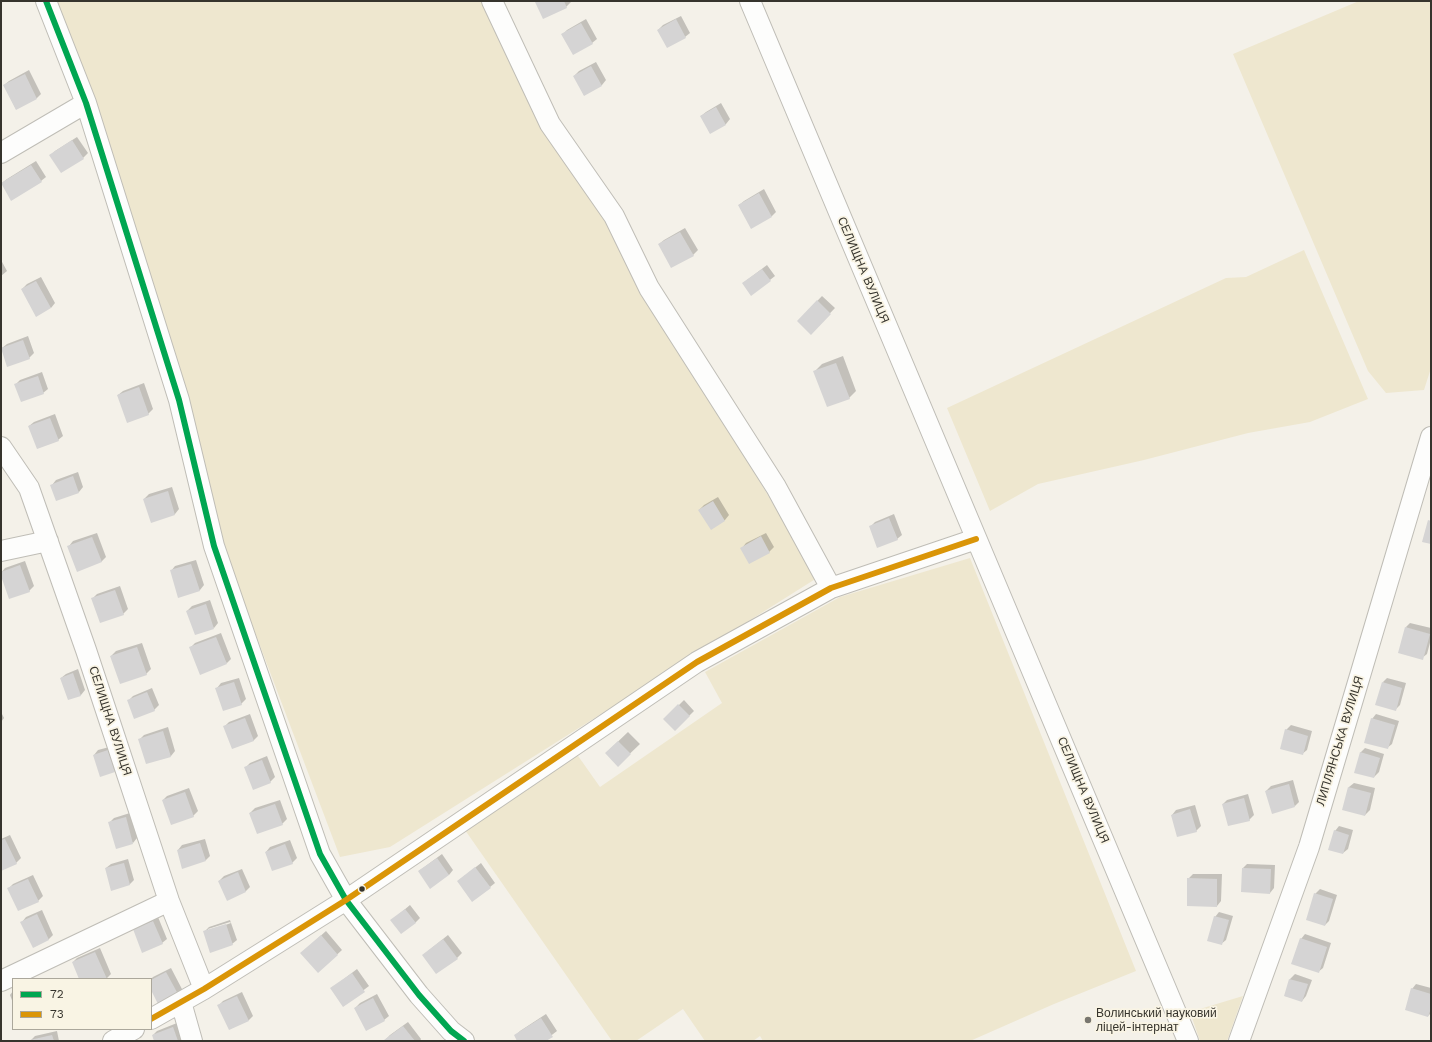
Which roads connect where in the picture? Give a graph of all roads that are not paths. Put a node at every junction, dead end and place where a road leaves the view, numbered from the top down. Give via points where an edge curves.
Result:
1 (46, 1) edge
2 (492, 1) edge
3 (750, 1) edge
4 (86, 103) junction
5 (1, 153) edge
6 (1431, 438) edge
7 (1, 447) edge
8 (976, 539) junction
9 (48, 541) junction
10 (1, 551) edge
11 (831, 588) junction
12 (346, 900) junction
13 (169, 901) junction
14 (1, 981) edge
15 (204, 989) junction
16 (181, 1002) junction
17 (152, 1018) edge
18 (132, 1030) edge
19 (114, 1041) edge
20 (192, 1041) edge
21 (464, 1041) edge
22 (1188, 1041) edge
23 (1239, 1041) edge

1 - 4 street
2 - 11 street via 550,124 614,216 650,288 776,487
3 - 8 street, СЕЛИЩНА ВУЛИЦЯ
4 - 5 street
4 - 12 street via 179,400 214,546 320,854
6 - 23 street, ЛИПЛЯНСЬКА ВУЛИЦЯ via 1309,847
7 - 9 street, СЕЛИЩНА ВУЛИЦЯ via 29,488
8 - 11 street
8 - 22 street, СЕЛИЩНА ВУЛИЦЯ
9 - 10 street
9 - 13 street, СЕЛИЩНА ВУЛИЦЯ
11 - 12 street via 697,662
12 - 15 street
12 - 21 street via 419,995 451,1031
13 - 14 street
13 - 15 street, СЕЛИЩНА ВУЛИЦЯ
15 - 16 street
16 - 17 street
16 - 20 street
18 - 19 street

